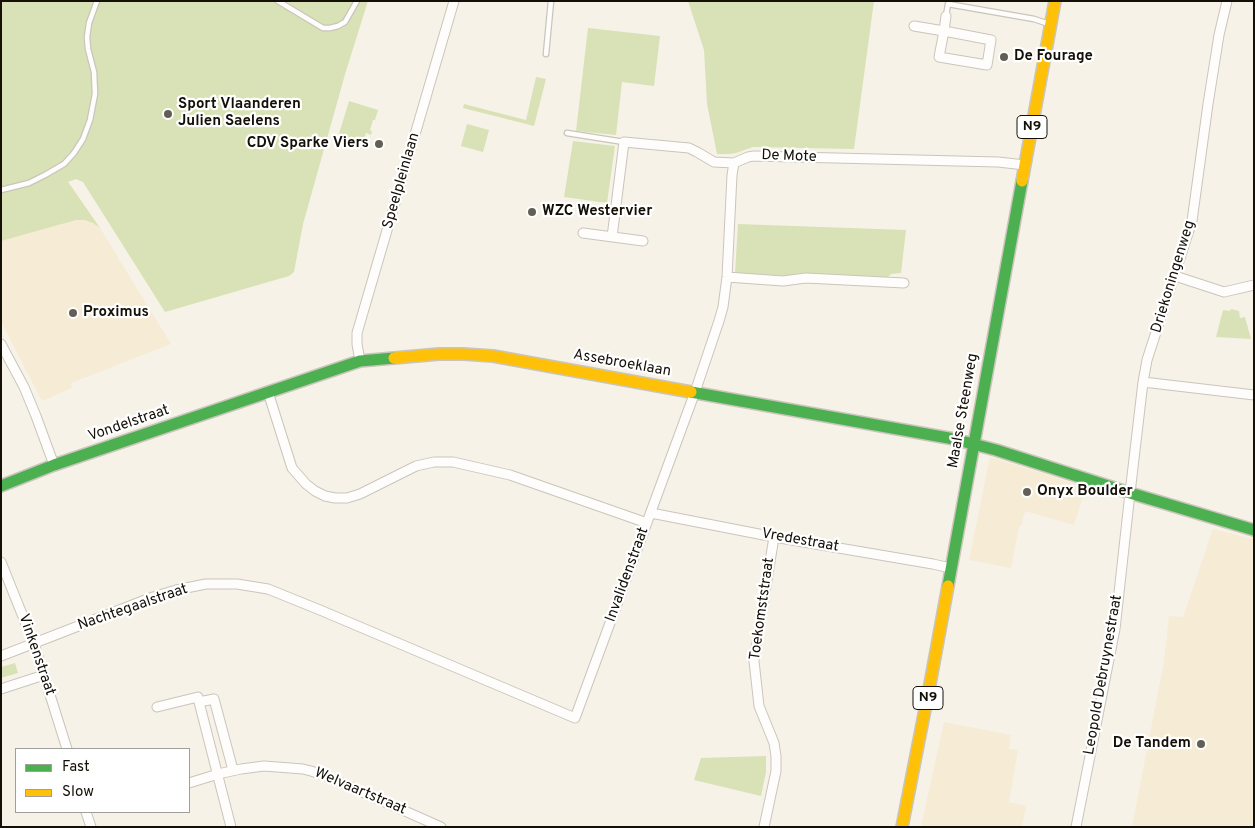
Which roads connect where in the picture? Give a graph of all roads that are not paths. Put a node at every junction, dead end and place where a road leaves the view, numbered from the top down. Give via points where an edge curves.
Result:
1 (97, 1) edge
2 (278, 1) edge
3 (357, 1) edge
4 (454, 1) edge
5 (551, 1) edge
6 (1055, 1) edge
7 (1228, 1) edge
8 (946, 16) joint
9 (1050, 24) junction
10 (914, 26) dead end
11 (944, 31) junction
12 (546, 54) dead end
13 (567, 133) dead end
14 (624, 142) junction
15 (734, 163) junction
16 (1025, 165) junction
17 (1, 190) edge
18 (583, 233) dead end
19 (612, 237) junction
20 (643, 241) dead end
21 (1175, 276) junction
22 (727, 277) junction
23 (904, 283) dead end
24 (1254, 285) edge
25 (1, 344) edge
26 (360, 361) junction
27 (1143, 382) junction
28 (268, 392) junction
29 (695, 392) junction
30 (1254, 394) edge
31 (973, 443) junction
32 (54, 465) junction
33 (1, 486) edge
34 (1130, 493) junction
35 (651, 513) junction
36 (647, 523) junction
37 (1254, 530) edge
38 (774, 537) junction
39 (1, 562) edge
40 (950, 568) junction
41 (320, 610) joint
42 (34, 644) junction
43 (1, 656) edge
44 (44, 675) junction
45 (1, 689) edge
46 (199, 702) junction
47 (157, 707) dead end
48 (67, 748) edge
49 (233, 770) junction
50 (218, 774) junction
51 (190, 783) edge
52 (87, 813) edge
53 (91, 827) edge
54 (231, 827) edge
55 (441, 827) edge
56 (764, 827) edge
57 (902, 827) edge
58 (1076, 827) edge

1 - 17 lane via 87,37 95,94 83,139 64,164 45,176
2 - 3 lane via 323,28 344,22
4 - 26 street, Speelpleinlaan via 358,333
5 - 12 lane
6 - 9 street, Maalse Steenweg / N9
7 - 21 street, Driekoningenweg via 1219,35 1192,221
8 - 9 lane via 948,4
8 - 11 street
9 - 16 street, Maalse Steenweg / N9
10 - 11 street
11 - 11 street via 991,40 987,65 939,57
13 - 14 lane
14 - 15 street, De Mote via 689,148 714,162
14 - 19 street
15 - 16 street, De Mote via 754,156
15 - 22 street, Invalidenstraat
16 - 31 street, Maalse Steenweg / N9
18 - 19 street
19 - 20 street
21 - 24 street via 1224,292
21 - 27 street, Driekoningenweg via 1147,360
22 - 23 street
22 - 29 street, Invalidenstraat via 723,307
25 - 32 street via 24,387
26 - 28 street, Assebroeklaan
26 - 29 street, Assebroeklaan via 439,354 493,356
27 - 30 street
27 - 34 street, Driekoningenweg
28 - 32 street, Vondelstraat
28 - 36 street via 292,468 306,484 325,496 347,498 416,466 453,462 510,476
29 - 31 street, Assebroeklaan
29 - 35 street, Invalidenstraat
31 - 34 street, Assebroeklaan
31 - 40 street, Maalse Steenweg / N9
32 - 33 street, Vondelstraat
34 - 37 street, Assebroeklaan
34 - 58 street, Leopold Debruynestraat via 1115,629
35 - 36 street, Invalidenstraat
35 - 38 street, Vredestraat
36 - 41 street, Invalidenstraat via 575,718
38 - 40 street, Vredestraat
38 - 56 street, Toekomststraat via 754,661 759,706 776,756
39 - 42 street, Vinkenstraat
40 - 57 street, Maalse Steenweg / N9
41 - 42 street, Nachtegaalstraat via 268,589 206,584 153,597
42 - 43 street, Nachtegaalstraat
42 - 44 street, Vinkenstraat
44 - 45 street
44 - 48 street, Vinkenstraat
46 - 47 street via 198,697
46 - 49 street via 214,699
46 - 50 street
49 - 50 street, Welvaartstraat
49 - 55 street, Welvaartstraat via 264,766 311,771
50 - 51 street, Welvaartstraat
50 - 54 street
52 - 53 street

